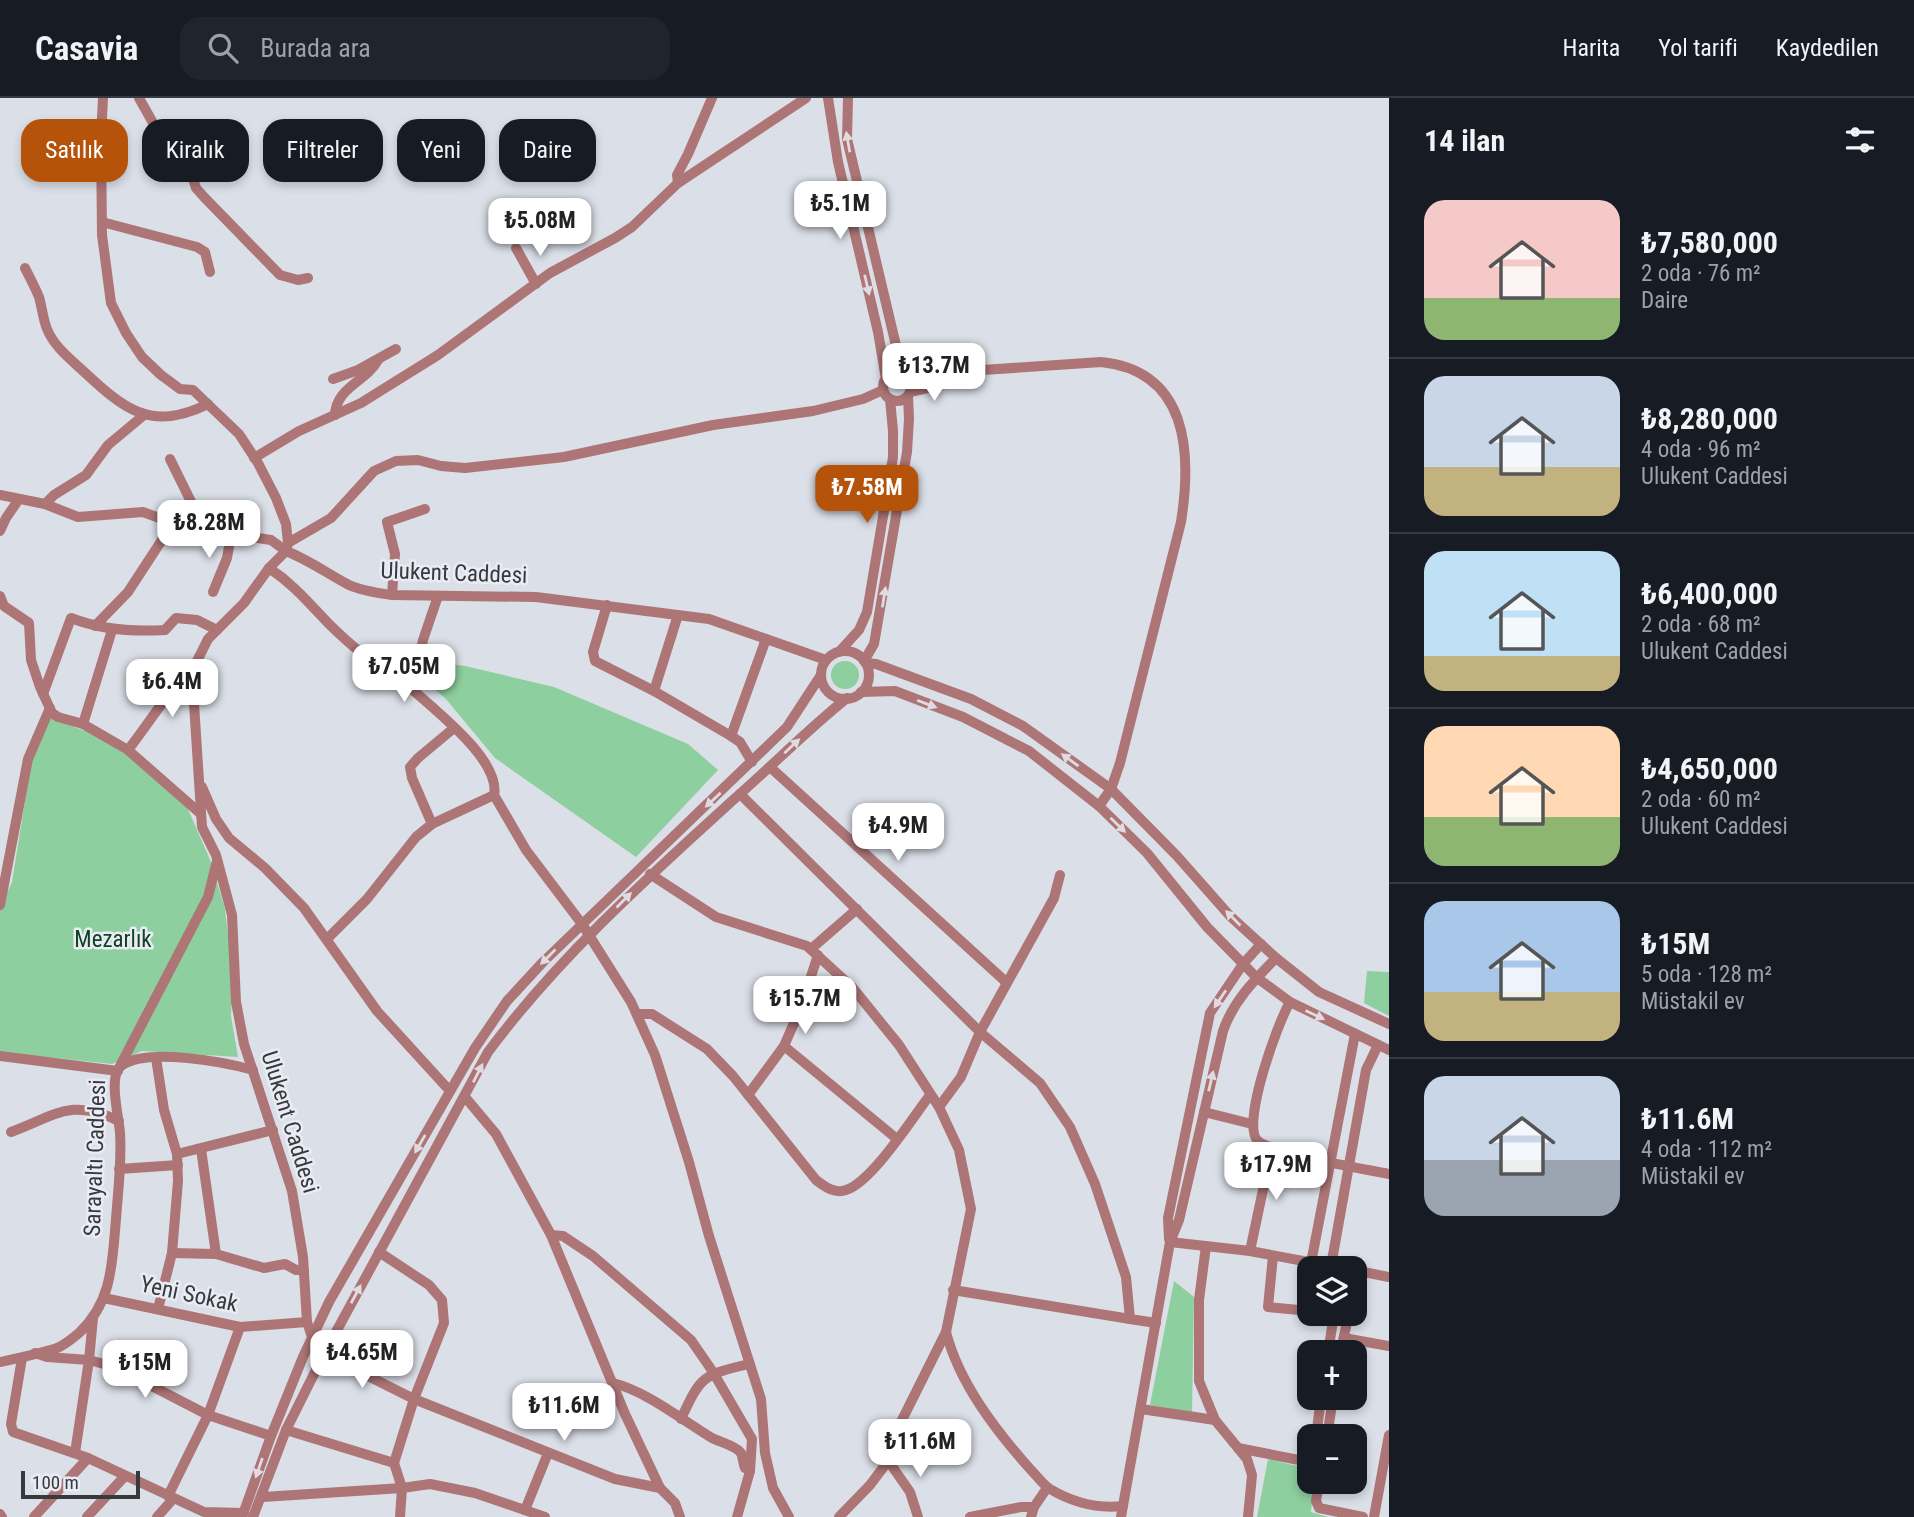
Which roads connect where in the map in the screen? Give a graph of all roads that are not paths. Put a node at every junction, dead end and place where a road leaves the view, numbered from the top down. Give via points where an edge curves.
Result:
1 (103, 98) edge
2 (139, 98) edge
3 (712, 98) edge
4 (806, 98) edge
5 (828, 98) edge
6 (848, 98) edge
7 (678, 183) junction
8 (102, 222) junction
9 (516, 248) dead end
10 (25, 268) dead end
11 (210, 272) dead end
12 (308, 278) dead end
13 (536, 284) junction
14 (396, 349) dead end
15 (378, 360) junction
16 (905, 377) junction
17 (942, 378) junction
18 (332, 379) dead end
19 (886, 390) junction
20 (909, 394) junction
21 (208, 404) junction
22 (144, 415) junction
23 (335, 415) junction
24 (254, 458) junction
25 (170, 459) dead end
26 (0, 495) edge
27 (19, 499) junction
28 (45, 504) junction
29 (425, 509) dead end
30 (173, 523) junction
31 (205, 530) junction
32 (0, 531) edge
33 (231, 535) junction
34 (287, 547) junction
35 (269, 568) junction
36 (212, 592) dead end
37 (392, 595) junction
38 (0, 596) edge
39 (438, 596) junction
40 (607, 605) junction
41 (678, 615) junction
42 (95, 626) junction
43 (113, 630) junction
44 (217, 630) junction
45 (766, 639) junction
46 (839, 652) junction
47 (826, 660) junction
48 (865, 662) junction
49 (194, 667) junction
50 (821, 675) junction
51 (413, 690) junction
52 (654, 691) junction
53 (861, 692) junction
54 (43, 694) junction
55 (847, 698) junction
56 (50, 708) junction
57 (83, 724) junction
58 (454, 728) junction
59 (731, 736) junction
60 (128, 750) junction
61 (752, 762) junction
62 (770, 767) junction
63 (199, 779) junction
64 (1111, 789) junction
65 (740, 794) junction
66 (494, 795) junction
67 (1099, 806) junction
68 (201, 814) junction
69 (432, 824) junction
70 (217, 861) junction
71 (650, 874) junction
72 (1060, 874) dead end
73 (0, 905) edge
74 (857, 909) junction
75 (582, 924) junction
76 (589, 936) junction
77 (327, 939) junction
78 (1261, 944) junction
79 (814, 952) junction
80 (1276, 958) junction
81 (1243, 964) junction
82 (1256, 977) junction
83 (1006, 982) junction
84 (1290, 1002) junction
85 (636, 1014) junction
86 (1389, 1024) edge
87 (980, 1032) junction
88 (1355, 1034) junction
89 (784, 1046) junction
90 (1384, 1048) edge
91 (0, 1056) edge
92 (156, 1058) junction
93 (119, 1068) junction
94 (253, 1070) junction
95 (450, 1091) junction
96 (748, 1095) junction
97 (930, 1095) junction
98 (466, 1097) junction
99 (939, 1107) junction
100 (1204, 1112) junction
101 (119, 1121) junction
102 (1252, 1124) junction
103 (273, 1130) junction
104 (11, 1132) dead end
105 (897, 1139) junction
106 (1272, 1147) junction
107 (201, 1149) junction
108 (177, 1160) junction
109 (1329, 1161) junction
110 (1349, 1165) junction
111 (119, 1169) junction
112 (1389, 1174) edge
113 (551, 1235) junction
114 (1170, 1242) junction
115 (1206, 1246) junction
116 (1250, 1251) junction
117 (379, 1252) junction
118 (172, 1253) junction
119 (216, 1254) junction
120 (1273, 1256) junction
121 (1312, 1256) edge
122 (1341, 1256) edge
123 (1297, 1260) edge
124 (304, 1270) junction
125 (1367, 1273) edge
126 (1389, 1277) edge
127 (953, 1290) junction
128 (104, 1298) junction
129 (158, 1309) junction
130 (1297, 1310) edge
131 (93, 1318) junction
132 (1130, 1320) junction
133 (307, 1322) junction
134 (1156, 1323) junction
135 (1346, 1326) edge
136 (240, 1327) junction
137 (946, 1332) junction
138 (312, 1337) junction
139 (1344, 1338) joint
140 (1389, 1346) edge
141 (35, 1353) junction
142 (324, 1354) junction
143 (22, 1358) junction
144 (89, 1360) junction
145 (0, 1362) edge
146 (749, 1364) junction
147 (713, 1372) junction
148 (613, 1383) junction
149 (414, 1399) junction
150 (1141, 1409) junction
151 (208, 1415) junction
152 (681, 1419) junction
153 (1215, 1420) junction
154 (6, 1424) edge
155 (286, 1430) junction
156 (271, 1436) junction
157 (1389, 1436) edge
158 (1238, 1448) junction
159 (75, 1453) junction
160 (548, 1453) junction
161 (88, 1458) junction
162 (887, 1459) junction
163 (1297, 1460) edge
164 (394, 1463) junction
165 (750, 1471) junction
166 (125, 1476) junction
167 (402, 1488) junction
168 (660, 1488) junction
169 (1048, 1488) junction
170 (1318, 1494) edge
171 (263, 1497) junction
172 (171, 1498) junction
173 (524, 1510) junction
174 (1032, 1512) edge
175 (1122, 1512) edge
176 (205, 1514) edge
177 (247, 1516) edge
178 (34, 1517) edge
179 (87, 1517) edge
180 (157, 1517) edge
181 (400, 1517) edge
182 (545, 1517) edge
183 (680, 1517) edge
184 (737, 1517) edge
185 (789, 1517) edge
186 (839, 1517) edge
187 (918, 1517) edge
188 (970, 1517) edge
189 (1248, 1517) edge
190 (1363, 1517) edge
191 (1374, 1517) edge

1 - 8 street
2 - 12 street via 157,130 186,156 196,188 204,197 280,275
3 - 7 street via 677,175
4 - 7 street
5 -> 19 street
16 -> 6 street via 847,139
7 - 13 street via 632,227
8 - 11 street via 197,247 205,252
8 - 21 street via 111,303 126,333 161,375 180,389 193,390
9 - 13 street
10 - 22 street via 57,346 126,408
13 - 23 street via 438,355
14 - 15 street
15 - 18 street
15 - 23 street via 343,393
16 - 17 street
16 - 19 street via 896,374
16 - 20 street
17 - 20 street via 932,387
17 - 64 street via 984,370 1113,363 1155,383 1178,416 1184,453 1181,522
19 - 20 street via 898,401
19 - 34 street via 813,411 713,425 564,457 465,468 396,461 374,471 331,518
19 - 46 street via 892,457 869,602 859,630
48 -> 20 street via 874,644 899,511
21 - 22 street via 188,414
21 - 24 street via 239,434
22 - 28 street via 108,445 86,475
23 - 24 street
24 - 34 street via 286,524
25 - 31 street
26 - 27 street, Ulukent Caddesi
27 - 28 street, Ulukent Caddesi
27 - 32 street
28 - 30 street, Ulukent Caddesi via 78,517 143,512
29 - 37 street via 387,522 395,554
30 - 31 street, Ulukent Caddesi
30 - 42 street via 128,592
31 - 33 street, Ulukent Caddesi
33 - 34 street, Ulukent Caddesi
33 - 36 street
34 - 35 street
34 - 37 street, Ulukent Caddesi via 351,585
35 - 44 street
35 - 51 street via 291,583 331,626
37 - 39 street, Ulukent Caddesi
38 - 54 street via 4,606 29,623 31,660
39 - 40 street, Ulukent Caddesi via 536,597
39 - 51 street
40 - 41 street, Ulukent Caddesi
40 - 52 street via 593,652 595,661
41 - 45 street, Ulukent Caddesi
41 - 52 street
42 - 43 street
42 - 54 street via 71,618
43 - 44 street via 165,630 177,618 186,617
43 - 57 street
44 - 49 street
45 - 47 street, Ulukent Caddesi
45 - 59 street
46 - 47 street
46 - 48 street via 854,653
47 - 50 street
48 - 53 street via 869,678
64 -> 48 street via 1023,726 971,699
49 - 60 street
49 - 63 street, Ulukent Caddesi
50 - 55 street via 826,690
50 - 61 street via 787,727
51 - 58 street
52 - 59 street
53 - 55 street
53 -> 67 street via 895,691 963,717 1029,751
54 - 56 street
62 -> 55 street
56 - 57 street via 58,717
56 - 73 street via 28,759
57 - 60 street
58 - 66 street via 487,767 496,786
58 - 69 street via 410,767
59 - 61 street
60 - 68 street
61 -> 75 street
62 - 65 street
62 - 83 street
63 - 68 street, Ulukent Caddesi
63 - 77 street via 229,838 304,908
64 - 67 street
78 -> 64 street
65 - 71 street
65 - 74 street
66 - 69 street
66 - 75 street via 526,849
67 -> 81 street via 1147,853
68 - 70 street, Ulukent Caddesi
69 - 77 street
70 - 93 street via 208,897
70 - 94 street, Ulukent Caddesi via 232,915 236,1002
76 -> 71 street
71 - 79 street via 716,917
72 - 83 street via 1054,898
74 - 79 street
74 - 87 street
75 - 76 street
75 -> 95 street via 507,1002
76 - 85 street
98 -> 76 street via 488,1052 513,1018
77 - 95 street via 377,1011
78 - 80 street
78 - 81 street
79 - 89 street via 801,1007
79 - 97 street via 852,987 891,1035
80 - 82 street
80 - 86 street via 1319,992
81 - 82 street
81 -> 114 street via 1210,1013 1168,1218
82 - 84 street
100 -> 82 street via 1230,1012
83 - 87 street
84 -> 88 street
84 - 102 street via 1265,1066
85 - 96 street via 653,1014 707,1049
85 - 146 street via 655,1055
87 - 99 street via 961,1077
87 - 132 street via 1040,1083 1070,1127 1126,1277
88 - 90 street
88 - 109 street
89 - 96 street
89 - 105 street
90 - 110 street via 1366,1070
91 - 93 street
92 - 93 street, Sarayaltı Caddesi
92 - 94 street, Sarayaltı Caddesi via 220,1061
92 - 108 street
93 - 101 street, Sarayaltı Caddesi via 115,1075
94 - 103 street, Ulukent Caddesi
95 -> 138 street
96 - 105 street via 816,1180 834,1191 860,1183
97 - 99 street
97 - 105 street
98 - 113 street via 496,1134
98 - 117 street
99 - 127 street via 959,1150 971,1209
100 - 102 street
100 - 114 street
101 - 104 street via 86,1109 74,1110 56,1112
101 - 111 street, Sarayaltı Caddesi
102 - 106 street via 1259,1141
103 - 107 street
103 - 124 street, Ulukent Caddesi via 292,1191
106 - 109 street
106 - 116 street
107 - 108 street
107 - 119 street
108 - 111 street
108 - 118 street
109 - 110 street
109 - 121 street
110 - 112 street
110 - 122 street
111 - 128 street, Sarayaltı Caddesi
113 - 147 street via 563,1236 593,1256 691,1340
113 - 148 street
114 - 115 street
114 - 134 street
115 - 116 street
115 - 153 street via 1199,1300 1199,1381
116 - 120 street
142 -> 117 street
117 - 149 street via 429,1285 442,1300 443,1323
118 - 119 street
118 - 129 street
119 - 124 street via 264,1268 285,1264
120 - 123 street
120 - 130 street via 1268,1307
124 - 133 street, Ulukent Caddesi
125 - 126 street
127 - 132 street
127 - 137 street
128 - 129 street, Yeni Sokak
128 - 131 street, Sarayaltı Caddesi
129 - 136 street, Yeni Sokak
131 - 141 street, Sarayaltı Caddesi via 58,1348
131 - 144 street
132 - 134 street
133 - 136 street, Yeni Sokak
133 - 138 street, Ulukent Caddesi
134 - 150 street
135 - 139 street
136 - 151 street
137 - 162 street
137 - 169 street via 951,1351 1004,1439
138 - 142 street, Ulukent Caddesi
138 - 156 street
139 - 140 street
141 - 143 street, Sarayaltı Caddesi
141 - 144 street
142 - 149 street
142 - 155 street
143 - 145 street, Sarayaltı Caddesi
143 - 154 street
144 - 151 street via 116,1367
144 - 159 street
146 - 147 street
146 - 185 street via 761,1399 773,1488
147 - 152 street via 698,1384
147 - 165 street via 752,1439
148 - 152 street
148 - 168 street
149 - 160 street
149 - 164 street
150 - 153 street
150 - 175 street
151 - 156 street
151 - 172 street
152 - 165 street via 738,1450
153 - 158 street
154 - 159 street via 13,1432
155 - 164 street
155 - 171 street
156 -> 177 street
157 - 191 street
158 - 163 street
158 - 189 street via 1252,1475
159 - 161 street
160 - 168 street via 615,1479
160 - 173 street
161 - 166 street
161 - 178 street
162 - 186 street
162 - 187 street via 910,1492
164 - 167 street
165 - 184 street
166 - 172 street
166 - 179 street
167 - 171 street
167 - 173 street via 430,1484
167 - 181 street
168 - 183 street via 675,1503
169 - 174 street
169 - 175 street
170 - 190 street via 1317,1506
171 - 177 street
172 - 176 street
172 - 180 street
173 - 182 street
174 - 188 street via 1021,1507
176 - 177 street

